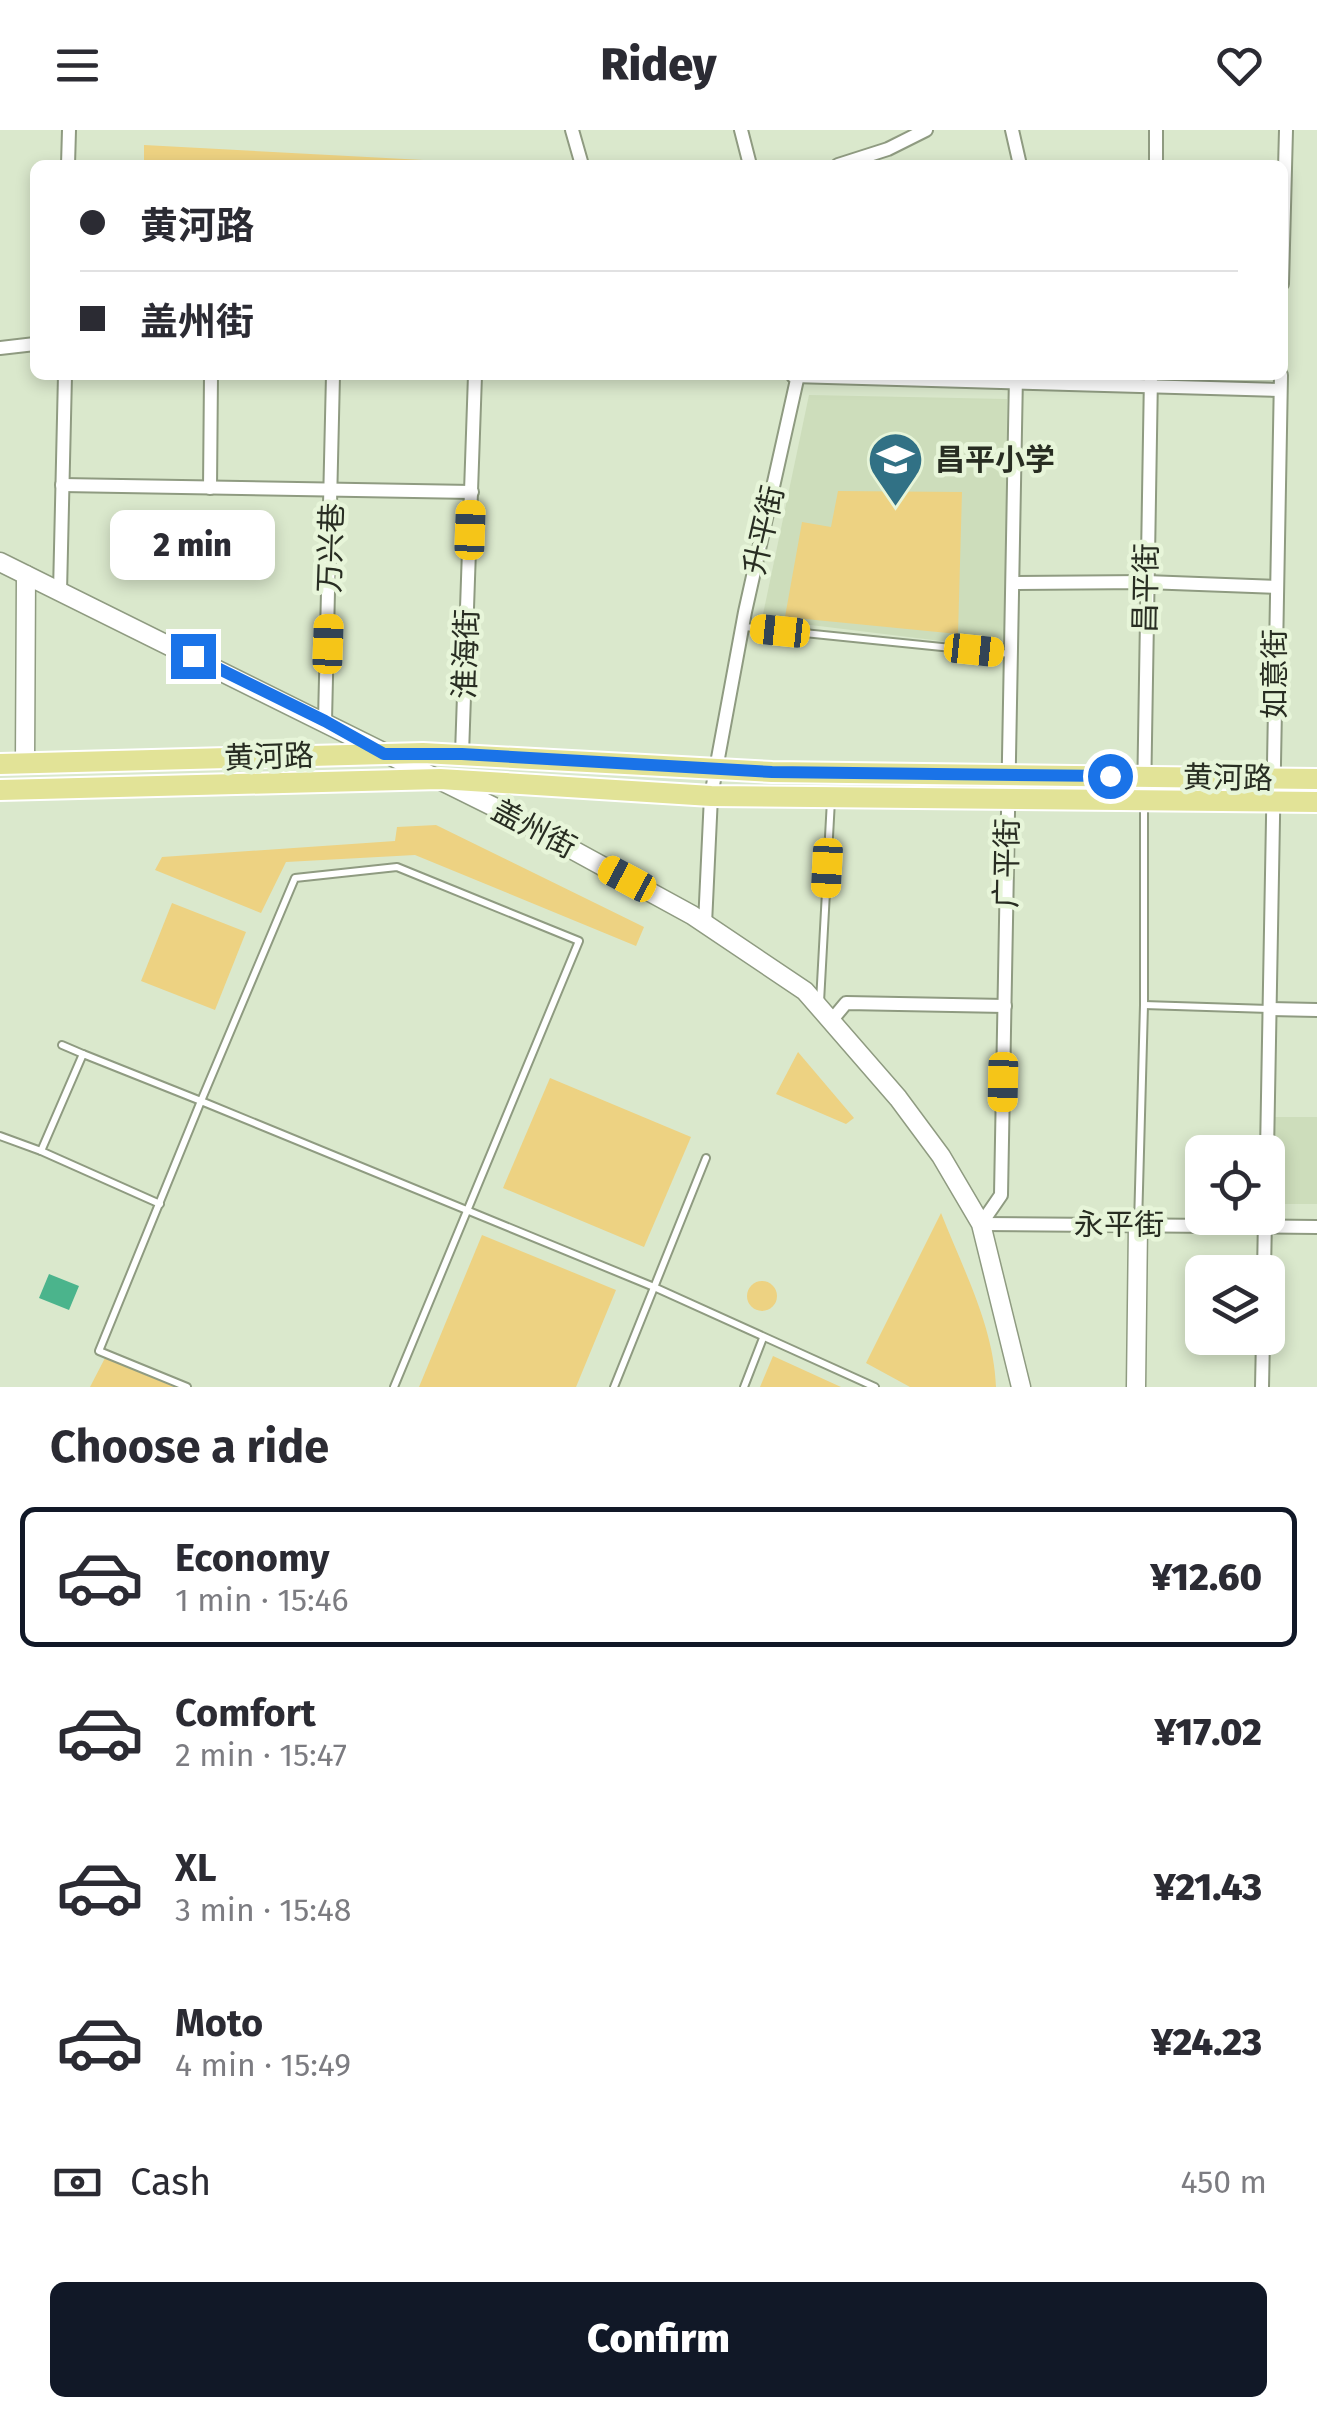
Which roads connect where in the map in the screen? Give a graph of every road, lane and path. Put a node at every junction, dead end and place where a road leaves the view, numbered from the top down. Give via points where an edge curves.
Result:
1 (68, 130) edge
2 (572, 130) edge
3 (741, 130) edge
4 (926, 130) edge
5 (1012, 130) edge
6 (1156, 130) edge
7 (1286, 130) edge
8 (68, 160) edge
9 (581, 160) edge
10 (749, 160) edge
11 (853, 160) edge
12 (1019, 160) edge
13 (1156, 160) edge
14 (1285, 160) edge
15 (30, 345) edge
16 (0, 348) edge
17 (64, 380) edge
18 (211, 380) edge
19 (334, 380) edge
20 (474, 380) edge
21 (795, 380) edge
22 (1016, 380) edge
23 (1084, 380) edge
24 (1151, 381) edge
25 (1281, 382) edge
26 (62, 485) junction
27 (210, 488) junction
28 (332, 490) junction
29 (472, 492) junction
30 (0, 562) edge
31 (26, 575) junction
32 (1146, 582) junction
33 (1013, 583) junction
34 (1276, 587) junction
35 (60, 592) junction
36 (742, 627) junction
37 (1012, 654) junction
38 (325, 721) junction
39 (384, 754) junction
40 (462, 754) junction
41 (25, 763) junction
42 (0, 764) edge
43 (716, 769) junction
44 (1009, 775) junction
45 (1144, 777) junction
46 (1275, 778) junction
47 (440, 779) junction
48 (1317, 779) edge
49 (0, 790) edge
50 (711, 796) junction
51 (831, 799) junction
52 (1008, 800) junction
53 (1144, 801) junction
54 (1275, 802) junction
55 (1317, 802) edge
56 (705, 924) junction
57 (1005, 1006) junction
58 (1144, 1006) junction
59 (1270, 1009) junction
60 (1317, 1010) edge
61 (825, 1015) junction
62 (62, 1045) dead end
63 (84, 1054) junction
64 (201, 1101) junction
65 (1266, 1135) edge
66 (0, 1136) edge
67 (42, 1151) junction
68 (706, 1158) dead end
69 (160, 1204) junction
70 (468, 1210) junction
71 (981, 1224) junction
72 (1285, 1224) edge
73 (1185, 1225) edge
74 (1138, 1226) junction
75 (1317, 1227) edge
76 (654, 1287) junction
77 (763, 1338) junction
78 (1263, 1355) edge
79 (187, 1387) edge
80 (394, 1387) edge
81 (614, 1387) edge
82 (744, 1387) edge
83 (875, 1387) edge
84 (1021, 1387) edge
85 (1136, 1387) edge
86 (1262, 1387) edge

1 - 8 street
2 - 9 street
3 - 10 street
4 - 11 street
5 - 12 street
6 - 13 street
7 - 14 street
15 - 16 street
17 - 26 street
18 - 27 street
19 - 28 street, 万兴巷
20 - 29 street, 淮海街
21 - 36 street, 升平街
22 - 33 street, 广平街
23 - 24 street
24 - 25 street
24 - 32 street, 昌平街
25 - 34 street, 如意街
26 - 27 street
26 - 35 street
27 - 28 street
28 - 29 street
28 - 38 street, 万兴巷
29 - 40 street, 淮海街
30 - 31 street, 盖州街
31 - 35 street, 盖州街
31 - 41 street
32 - 33 street
32 - 34 street
32 - 45 street, 昌平街
33 - 37 street, 广平街
34 - 46 street, 如意街
35 - 38 street, 盖州街
36 - 37 lane
36 - 43 street, 升平街
37 - 44 street, 广平街
38 - 39 street, 盖州街
39 - 40 main road, 黄河路
39 - 41 main road, 黄河路
39 - 47 street, 盖州街
40 - 43 main road, 黄河路
41 - 42 main road, 黄河路
43 - 44 main road, 黄河路
43 - 50 street, 升平街
44 - 45 main road, 黄河路
44 - 52 street, 广平街
45 - 46 main road, 黄河路
45 - 53 street, 昌平街
46 - 48 main road, 黄河路
46 - 54 street, 如意街
47 - 49 main road, 黄河路
47 - 50 main road, 黄河路
47 - 56 street, 盖州街
50 - 51 main road, 黄河路
50 - 56 street, 升平街
51 - 52 main road, 黄河路
51 - 61 lane
52 - 53 main road, 黄河路
52 - 57 street, 广平街
53 - 54 main road, 黄河路
53 - 58 lane
54 - 55 main road, 黄河路
54 - 59 street, 如意街
56 - 61 street, 盖州街 via 804,991
57 - 61 street via 846,1003
57 - 71 street, 广平街 via 1001,1195
58 - 59 lane
58 - 74 lane
59 - 60 street
59 - 65 street, 如意街
61 - 71 street, 盖州街 via 942,1156
62 - 63 lane
63 - 64 lane
63 - 67 lane
64 - 69 lane
64 - 70 lane
64 - 70 lane via 295,878 396,867 579,941
66 - 67 lane
67 - 69 lane
68 - 76 lane
69 - 79 lane via 99,1351
70 - 76 lane
70 - 80 lane
71 - 74 street, 永平街
71 - 84 street, 盖州街
72 - 75 street, 永平街
73 - 74 street, 永平街
74 - 85 street
76 - 77 lane
76 - 81 lane
77 - 82 lane
77 - 83 lane
78 - 86 street

